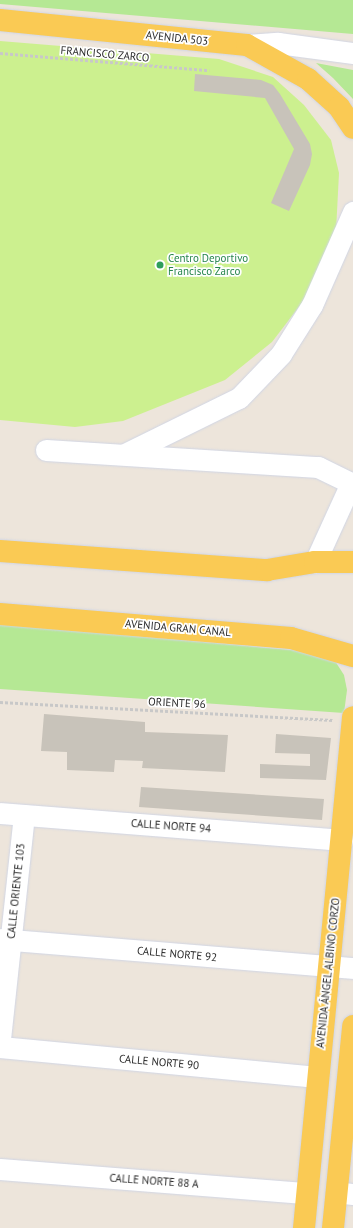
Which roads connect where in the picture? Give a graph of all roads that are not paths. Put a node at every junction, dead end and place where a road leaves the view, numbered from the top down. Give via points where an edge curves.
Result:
1 (0, 20) edge
2 (247, 45) junction
3 (353, 53) edge
4 (353, 128) edge
5 (353, 212) edge
6 (46, 450) dead end
7 (125, 454) junction
8 (352, 483) edge
9 (0, 551) edge
10 (315, 562) junction
11 (353, 562) edge
12 (0, 614) edge
13 (353, 656) edge
14 (353, 717) edge
15 (353, 721) edge
16 (0, 813) edge
17 (24, 815) junction
18 (342, 840) junction
19 (5, 940) edge
20 (329, 966) junction
21 (353, 968) edge
22 (353, 1026) edge
23 (0, 1040) edge
24 (0, 1047) edge
25 (351, 1076) edge
26 (318, 1077) junction
27 (0, 1169) edge
28 (307, 1193) junction
29 (345, 1193) edge
30 (304, 1228) edge
31 (334, 1228) edge

1 - 2 main road, AVENIDA 503
2 - 3 street, AVENIDA 503 via 278,43
2 - 4 main road via 308,79 338,107
5 - 7 street via 312,305 281,354 239,398
6 - 7 street
7 - 8 street via 318,467
8 - 10 street
9 - 10 main road via 267,570
10 - 11 main road
12 - 13 main road, AVENIDA GRAN CANAL via 291,638
14 - 15 main road, AVENIDA ÁNGEL ALBINO CORZO
15 - 18 main road, AVENIDA ÁNGEL ALBINO CORZO
16 - 17 street, CALLE NORTE 94
17 - 18 street, CALLE NORTE 94
17 - 19 street, CALLE ORIENTE 103
18 - 20 main road, AVENIDA ÁNGEL ALBINO CORZO
19 - 20 street, CALLE NORTE 92
19 - 23 street, CALLE ORIENTE 103
20 - 21 street, CALLE NORTE 92
20 - 26 main road, AVENIDA ÁNGEL ALBINO CORZO
22 - 25 main road
24 - 26 street, CALLE NORTE 90
25 - 29 main road
26 - 28 main road, AVENIDA ÁNGEL ALBINO CORZO
27 - 28 street, CALLE NORTE 88 A
28 - 30 main road, AVENIDA ÁNGEL ALBINO CORZO
29 - 31 main road

